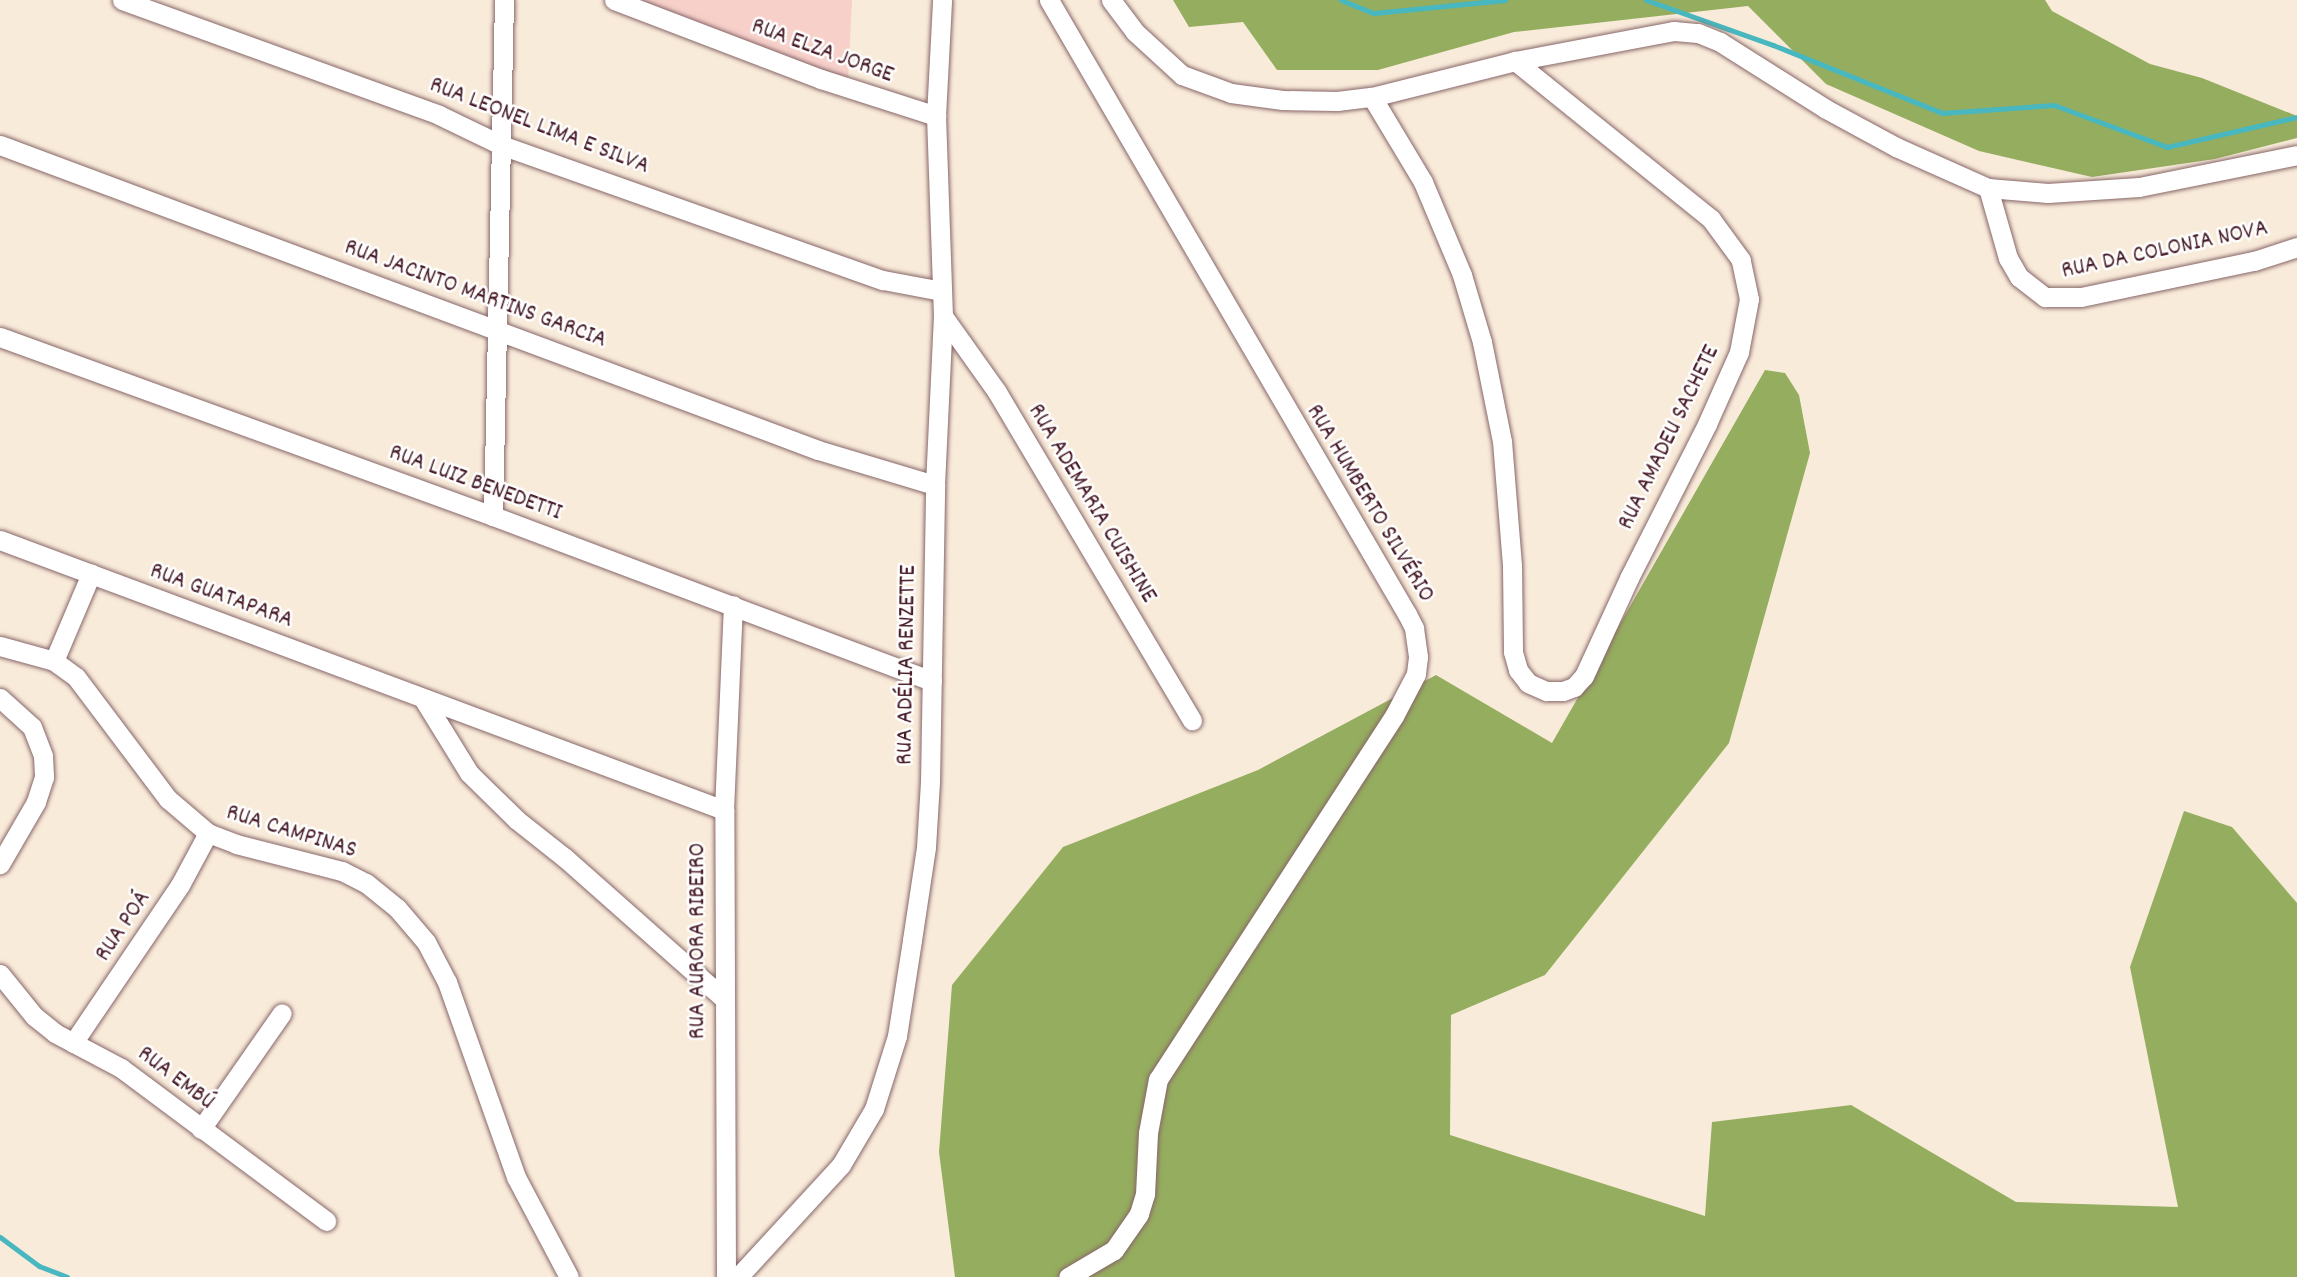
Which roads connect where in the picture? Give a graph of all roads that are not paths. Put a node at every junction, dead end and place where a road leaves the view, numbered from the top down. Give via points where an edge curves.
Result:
1 (122, 0) edge
2 (505, 0) edge
3 (614, 0) edge
4 (942, 0) edge
5 (1049, 0) edge
6 (1111, 0) edge
7 (1515, 61) junction
8 (1372, 97) junction
9 (936, 116) junction
10 (0, 145) edge
11 (501, 145) junction
12 (2297, 155) edge
13 (1988, 188) junction
14 (2297, 247) edge
15 (941, 291) junction
16 (943, 316) junction
17 (495, 328) junction
18 (0, 337) edge
19 (935, 485) junction
20 (493, 516) junction
21 (0, 540) edge
22 (91, 574) junction
23 (733, 605) junction
24 (0, 646) edge
25 (54, 661) junction
26 (932, 681) junction
27 (0, 698) edge
28 (424, 700) junction
29 (1192, 721) dead end
30 (724, 810) junction
31 (208, 833) junction
32 (0, 864) edge
33 (0, 974) edge
34 (723, 998) junction
35 (282, 1013) dead end
36 (73, 1043) junction
37 (201, 1129) junction
38 (326, 1221) dead end
39 (569, 1277) edge
40 (726, 1277) edge
41 (738, 1277) edge
42 (1068, 1277) edge

1 - 11 street, RUA LEONEL LIMA E SILVA via 439,116
2 - 11 street
3 - 9 street, RUA ELZA JORGE via 821,79
4 - 9 street, RUA ADÉLIA RENZETTE
5 - 42 street, RUA HUMBERTO SILVÉRIO via 1407,614 1418,657 1416,674 1394,716 1158,1079 1139,1214 1114,1250
6 - 8 street via 1135,32 1182,75 1231,93 1283,100
7 - 8 street
7 - 8 street, RUA AMADEU SACHETE via 1711,219 1741,260 1749,299 1739,352 1584,676 1563,691 1546,691 1528,683 1517,670 1502,441 1482,342 1462,275 1423,182
7 - 13 street via 1674,31 1698,33 1720,42 1837,116
9 - 15 street, RUA ADÉLIA RENZETTE
10 - 17 street, RUA JACINTO MARTINS GARCIA
11 - 15 street, RUA LEONEL LIMA E SILVA via 883,280
11 - 17 street
12 - 13 street via 2139,187 2048,193
13 - 14 street, RUA DA COLONIA NOVA via 2008,258 2019,277 2045,297 2094,294 2254,261
15 - 16 street, RUA ADÉLIA RENZETTE
16 - 19 street, RUA ADÉLIA RENZETTE
16 - 29 street, RUA ADEMARIA CUISHINE via 997,392
17 - 19 street, RUA JACINTO MARTINS GARCIA via 818,450
17 - 20 street
18 - 20 street, RUA LUIZ BENEDETTI
19 - 26 street, RUA ADÉLIA RENZETTE
20 - 23 street, RUA LUIZ BENEDETTI
21 - 22 street, RUA GUATAPARA
22 - 25 street
22 - 28 street, RUA GUATAPARA
23 - 26 street, RUA LUIZ BENEDETTI
23 - 30 street, RUA AURORA RIBEIRO
24 - 25 street, RUA CAMPINAS
25 - 31 street, RUA CAMPINAS via 76,677 168,799
26 - 41 street, RUA ADÉLIA RENZETTE via 926,847 897,1036 885,1080 874,1109 841,1165
27 - 32 street via 32,727 43,756 44,777 36,802
28 - 30 street, RUA GUATAPARA
28 - 34 street via 470,773 517,820
30 - 34 street, RUA AURORA RIBEIRO
31 - 36 street, RUA POÁ via 180,885
31 - 39 street, RUA CAMPINAS via 342,871 397,908 426,942 447,982 516,1177
33 - 36 street, RUA EMBÚ via 34,1016
34 - 40 street, RUA AURORA RIBEIRO
35 - 37 street
36 - 37 street, RUA EMBÚ via 121,1068
37 - 38 street, RUA EMBÚ

